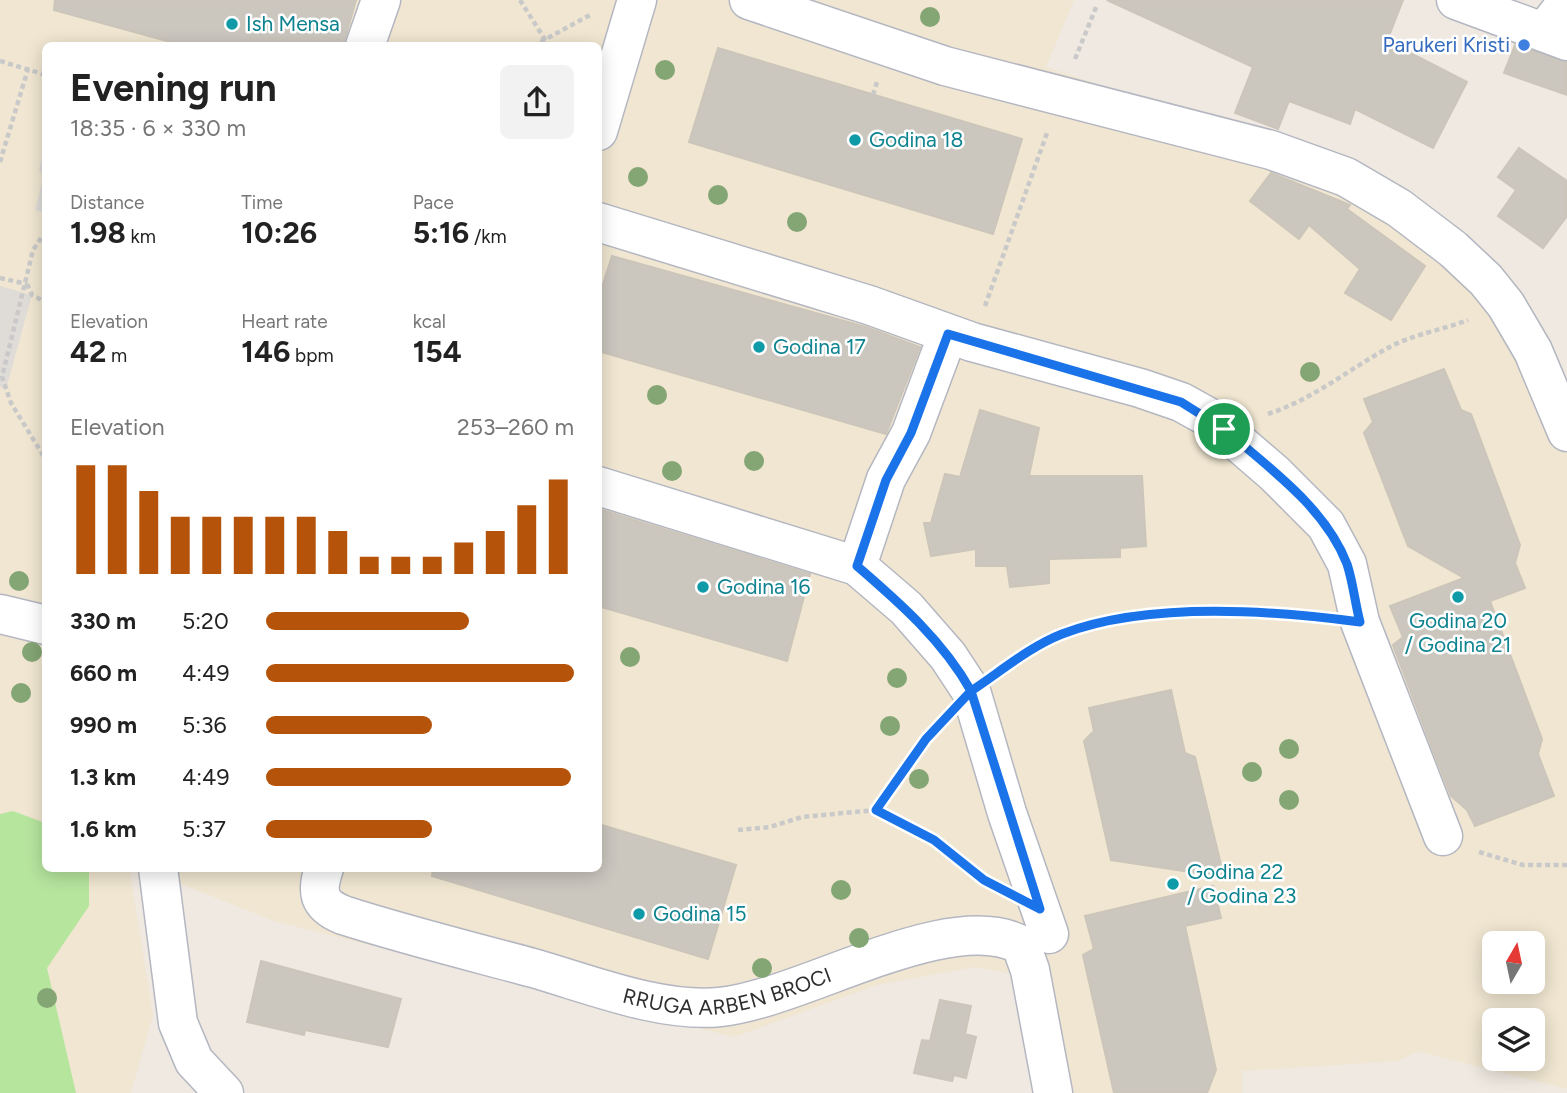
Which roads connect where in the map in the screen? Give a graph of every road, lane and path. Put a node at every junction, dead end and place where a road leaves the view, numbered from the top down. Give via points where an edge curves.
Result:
1 (381, 0) edge
2 (520, 0) edge
3 (638, 0) edge
4 (749, 0) edge
5 (1456, 0) edge
6 (1567, 2) edge
7 (1097, 5) dead end
8 (604, 7) edge
9 (1555, 36) edge
10 (545, 39) junction
11 (366, 42) edge
12 (540, 42) edge
13 (547, 42) edge
14 (600, 42) edge
15 (1075, 58) dead end
16 (0, 61) edge
17 (27, 69) junction
18 (42, 74) edge
19 (1060, 97) junction
20 (602, 118) edge
21 (0, 162) edge
22 (602, 223) edge
23 (42, 237) edge
24 (0, 278) edge
25 (27, 284) junction
26 (42, 300) edge
27 (985, 306) dead end
28 (1506, 306) junction
29 (948, 334) junction
30 (1, 365) edge
31 (1224, 429) junction
32 (1567, 432) edge
33 (42, 453) edge
34 (602, 487) edge
35 (857, 566) junction
36 (0, 614) edge
37 (1360, 622) junction
38 (42, 624) edge
39 (971, 691) junction
40 (876, 810) junction
41 (738, 830) dead end
42 (1443, 836) joint
43 (1567, 865) edge
44 (159, 872) edge
45 (322, 872) edge
46 (1044, 922) joint
47 (224, 1093) edge
48 (1054, 1093) edge

1 - 11 street
2 - 10 path
3 - 20 street
4 - 19 street via 945,66
5 - 9 street
6 - 9 street
7 - 15 path
8 - 10 path
8 - 14 street
10 - 12 path
10 - 13 path
16 - 17 path
17 - 18 path
17 - 21 path
19 - 27 path
19 - 28 street via 1271,150 1346,177 1399,208 1453,249
22 - 29 street via 869,305
23 - 25 path via 33,250
24 - 25 path
25 - 26 path via 32,295
25 - 30 path
28 - 31 path via 1389,347 1283,409
28 - 32 street via 1533,351
29 - 31 street via 1181,402
29 - 35 street via 911,433 886,480
30 - 33 path via 11,402
31 - 37 street via 1326,525 1347,564
34 - 35 street
35 - 39 street via 905,608 948,656
36 - 38 street
37 - 39 path via 1289,612 1205,612 1088,625 1043,642
37 - 42 street
39 - 40 path via 926,739
39 - 46 street
40 - 41 path via 802,817
40 - 46 path via 934,840
42 - 43 path via 1509,862
44 - 47 street via 178,1023 194,1062
45 - 48 street, RRUGA ARBEN BROCI via 319,896 326,907 343,915 630,995 695,1007 775,996 910,947 968,936 1005,937 1021,945 1030,970

